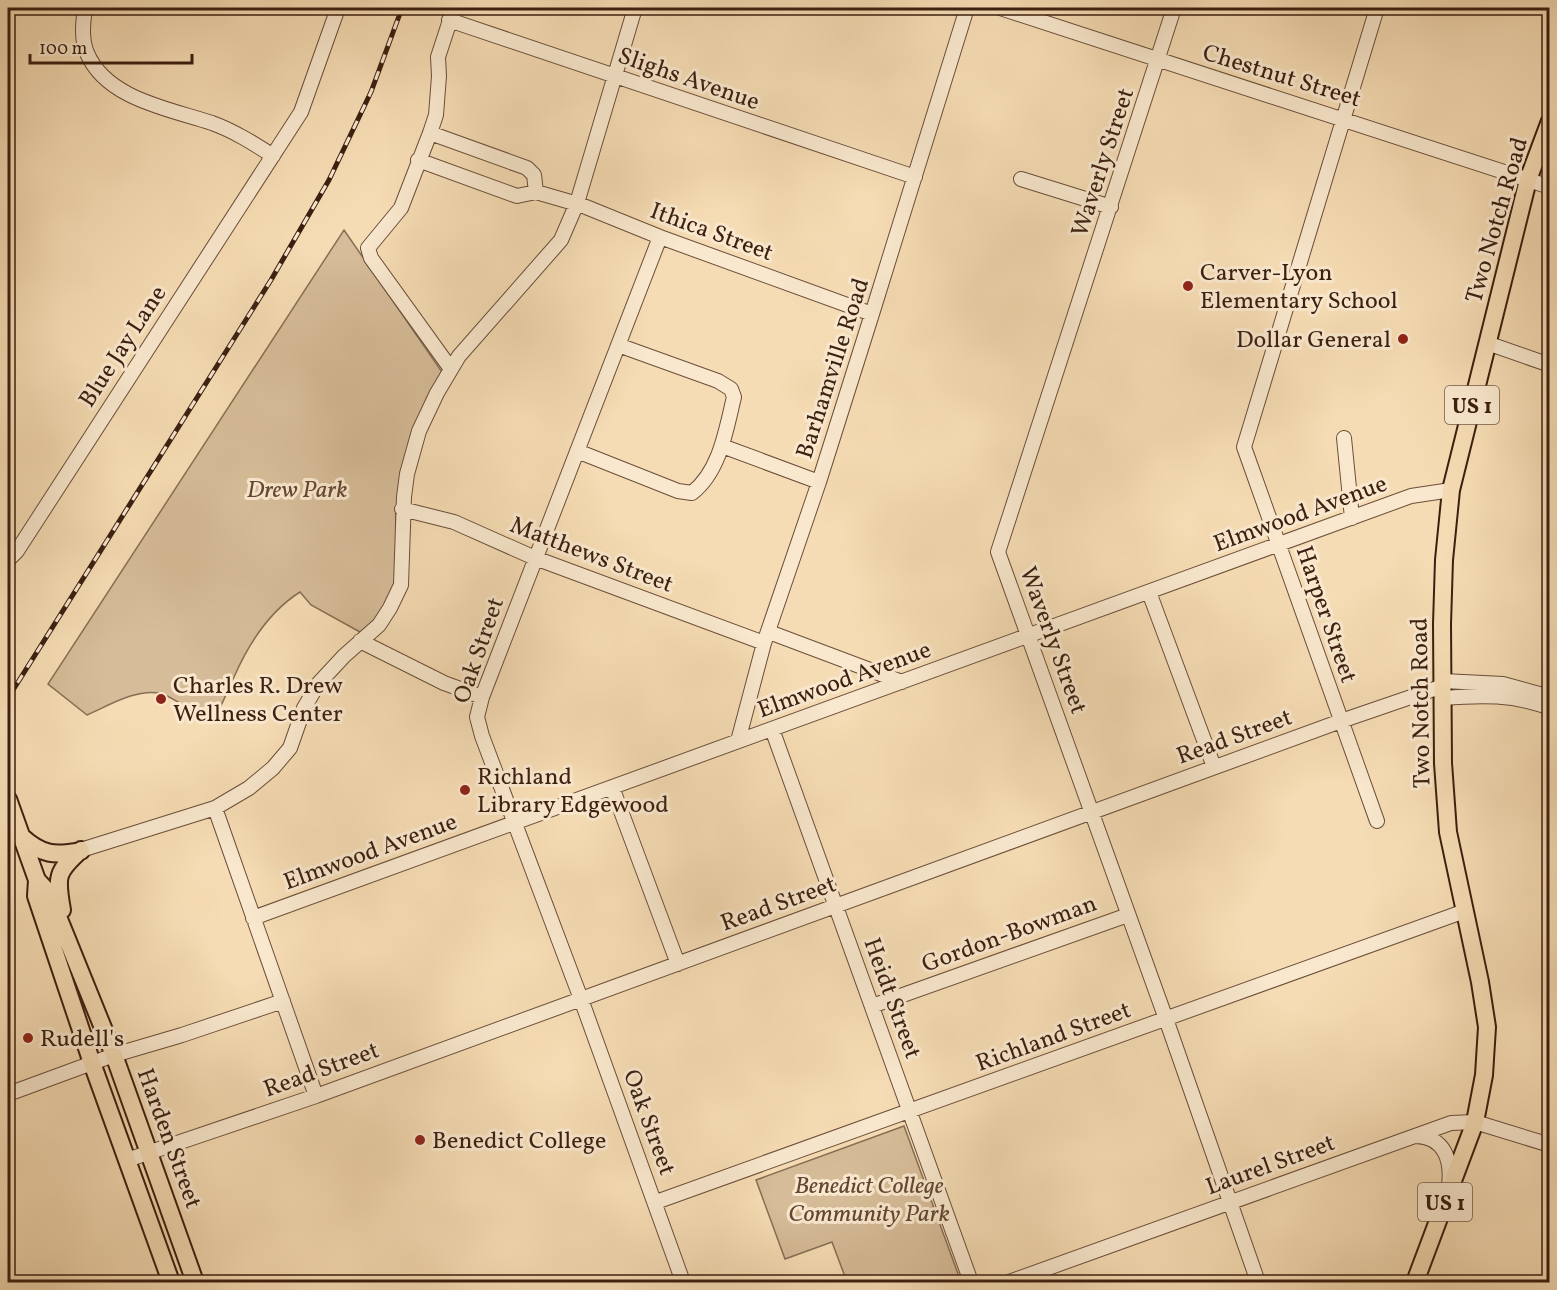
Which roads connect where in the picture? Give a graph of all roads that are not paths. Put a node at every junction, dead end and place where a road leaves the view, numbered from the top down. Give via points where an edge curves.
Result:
1 (85, 8) edge
2 (338, 8) edge
3 (635, 8) edge
4 (967, 8) edge
5 (1000, 8) edge
6 (1174, 8) edge
7 (1377, 8) edge
8 (451, 14) edge
9 (1159, 60) junction
10 (614, 76) junction
11 (1342, 117) junction
12 (1550, 121) edge
13 (430, 133) junction
14 (273, 156) junction
15 (418, 160) junction
16 (915, 177) junction
17 (1021, 179) dead end
18 (1528, 180) junction
19 (1550, 187) edge
20 (536, 192) junction
21 (577, 203) junction
22 (1111, 207) junction
23 (660, 237) junction
24 (873, 314) junction
25 (1487, 343) junction
26 (618, 345) junction
27 (1550, 365) edge
28 (451, 369) junction
29 (1344, 438) dead end
30 (722, 446) junction
31 (577, 451) junction
32 (819, 482) junction
33 (1451, 490) junction
34 (402, 509) junction
35 (1352, 518) junction
36 (1279, 545) junction
37 (535, 558) junction
38 (8, 560) edge
39 (1149, 592) junction
40 (1029, 636) junction
41 (766, 638) junction
42 (360, 641) junction
43 (902, 682) junction
44 (1443, 688) junction
45 (482, 697) junction
46 (1550, 697) edge
47 (1550, 708) edge
48 (1341, 721) junction
49 (772, 729) junction
50 (738, 741) junction
51 (1214, 767) junction
52 (612, 788) junction
53 (8, 799) edge
54 (214, 808) junction
55 (1093, 812) junction
56 (1377, 821) dead end
57 (514, 823) junction
58 (22, 837) junction
59 (81, 850) junction
60 (37, 880) junction
61 (834, 906) junction
62 (1465, 910) junction
63 (1128, 915) junction
64 (253, 918) junction
65 (68, 940) junction
66 (678, 964) junction
67 (581, 999) junction
68 (283, 1001) junction
69 (872, 1006) junction
70 (1166, 1019) junction
71 (114, 1055) junction
72 (92, 1063) junction
73 (8, 1094) edge
74 (316, 1096) junction
75 (910, 1111) junction
76 (1475, 1122) junction
77 (1414, 1136) junction
78 (1550, 1145) edge
79 (150, 1153) junction
80 (127, 1160) junction
81 (1448, 1195) junction
82 (656, 1203) junction
83 (1228, 1203) junction
84 (171, 1282) edge
85 (195, 1282) edge
86 (683, 1282) edge
87 (971, 1282) edge
88 (1009, 1282) edge
89 (1258, 1282) edge
90 (1415, 1282) edge

1 - 14 street via 82,30 86,52 98,73 148,104 214,124
2 - 14 street, Blue Jay Lane via 301,112
3 - 10 street
4 - 16 street, Barhamville Road
5 - 9 street, Chestnut Street
6 - 9 street, Waverly Street
7 - 11 street, Harper Street
8 - 10 street, Slighs Avenue
8 - 13 street via 438,57 436,115
9 - 11 street, Chestnut Street
9 - 22 street, Waverly Street
10 - 16 street, Slighs Avenue
10 - 21 street
11 - 18 street, Chestnut Street
11 - 36 street, Harper Street via 1244,447
12 - 18 main road, Two Notch Road / US 1
13 - 15 street
13 - 20 street via 526,168 534,175
14 - 38 street, Blue Jay Lane
15 - 20 street, Ithica Street via 517,196
15 - 28 street via 401,208 368,248 371,258
16 - 24 street, Barhamville Road
17 - 22 street
18 - 19 street, Chestnut Street
18 - 25 main road, Two Notch Road / US 1
20 - 21 street, Ithica Street
21 - 23 street, Ithica Street
21 - 28 street via 561,240
22 - 40 street, Waverly Street via 998,552
23 - 24 street, Ithica Street
23 - 26 street, Oak Street
24 - 32 street, Barhamville Road
25 - 27 street
25 - 33 main road, Two Notch Road / US 1
26 - 30 street via 731,389 734,397
26 - 31 street, Oak Street
28 - 34 street via 419,431
29 - 35 street
30 - 31 street via 703,485 692,493
30 - 32 street
31 - 37 street, Oak Street
32 - 41 street, Barhamville Road
33 - 35 street, Elmwood Avenue via 1411,496
33 - 44 main road, Two Notch Road / US 1 via 1442,613
34 - 37 street, Matthews Street via 454,522
34 - 42 street via 401,585 380,625
35 - 36 street, Elmwood Avenue
36 - 39 street, Elmwood Avenue
36 - 48 street, Harper Street
37 - 41 street, Matthews Street
37 - 45 street, Oak Street
39 - 40 street, Elmwood Avenue
39 - 51 street
40 - 43 street, Elmwood Avenue
40 - 55 street, Waverly Street
41 - 43 street, Matthews Street
41 - 50 street, Barhamville Road
42 - 45 street via 444,683
42 - 54 street via 318,684 304,708 290,748 273,768 249,788
43 - 49 street, Elmwood Avenue
44 - 46 street, Read Street via 1503,684
44 - 47 street via 1517,698
44 - 48 street, Read Street
44 - 62 main road, Two Notch Road / US 1 via 1448,832
45 - 57 street, Oak Street via 477,717
48 - 51 street, Read Street
48 - 56 street, Harper Street
49 - 50 street, Elmwood Avenue
49 - 61 street, Heidt Street
50 - 52 street, Elmwood Avenue
51 - 55 street, Read Street
52 - 57 street, Elmwood Avenue
52 - 66 street
53 - 58 main road, Harden Street
54 - 59 street
54 - 64 street
55 - 61 street, Read Street
55 - 63 street, Waverly Street
57 - 64 street, Elmwood Avenue
57 - 67 street, Oak Street
58 - 59 main road via 45,852
58 - 60 main road, Harden Street
59 - 65 main road via 64,866 58,880
60 - 65 main road, Harden Street via 48,892
60 - 72 main road, Harden Street via 36,896
61 - 66 street, Read Street
61 - 69 street, Heidt Street
62 - 70 street, Richland Street
62 - 76 main road, Two Notch Road / US 1 via 1487,1027 1484,1075
63 - 69 street, Gordon-Bowman
63 - 70 street, Waverly Street
64 - 68 street
65 - 71 main road, Harden Street
66 - 67 street, Read Street
67 - 74 street, Read Street
67 - 82 street, Oak Street
68 - 71 street
68 - 74 street
69 - 75 street, Heidt Street
70 - 75 street, Richland Street
70 - 83 street, Waverly Street
71 - 72 street
71 - 79 main road, Harden Street
72 - 73 street
72 - 80 main road, Harden Street
74 - 79 street, Read Street
75 - 82 street, Richland Street
75 - 87 street, Heidt Street
76 - 77 street, Laurel Street via 1451,1123
76 - 78 street, Laurel Street
76 - 81 main road, Two Notch Road / US 1
77 - 81 street via 1430,1139 1445,1153 1450,1169
77 - 83 street, Laurel Street
79 - 80 street, Read Street
79 - 85 main road, Harden Street
80 - 84 main road, Harden Street
81 - 90 main road, Two Notch Road / US 1
82 - 86 street, Oak Street
83 - 88 street, Laurel Street
83 - 89 street, Waverly Street

